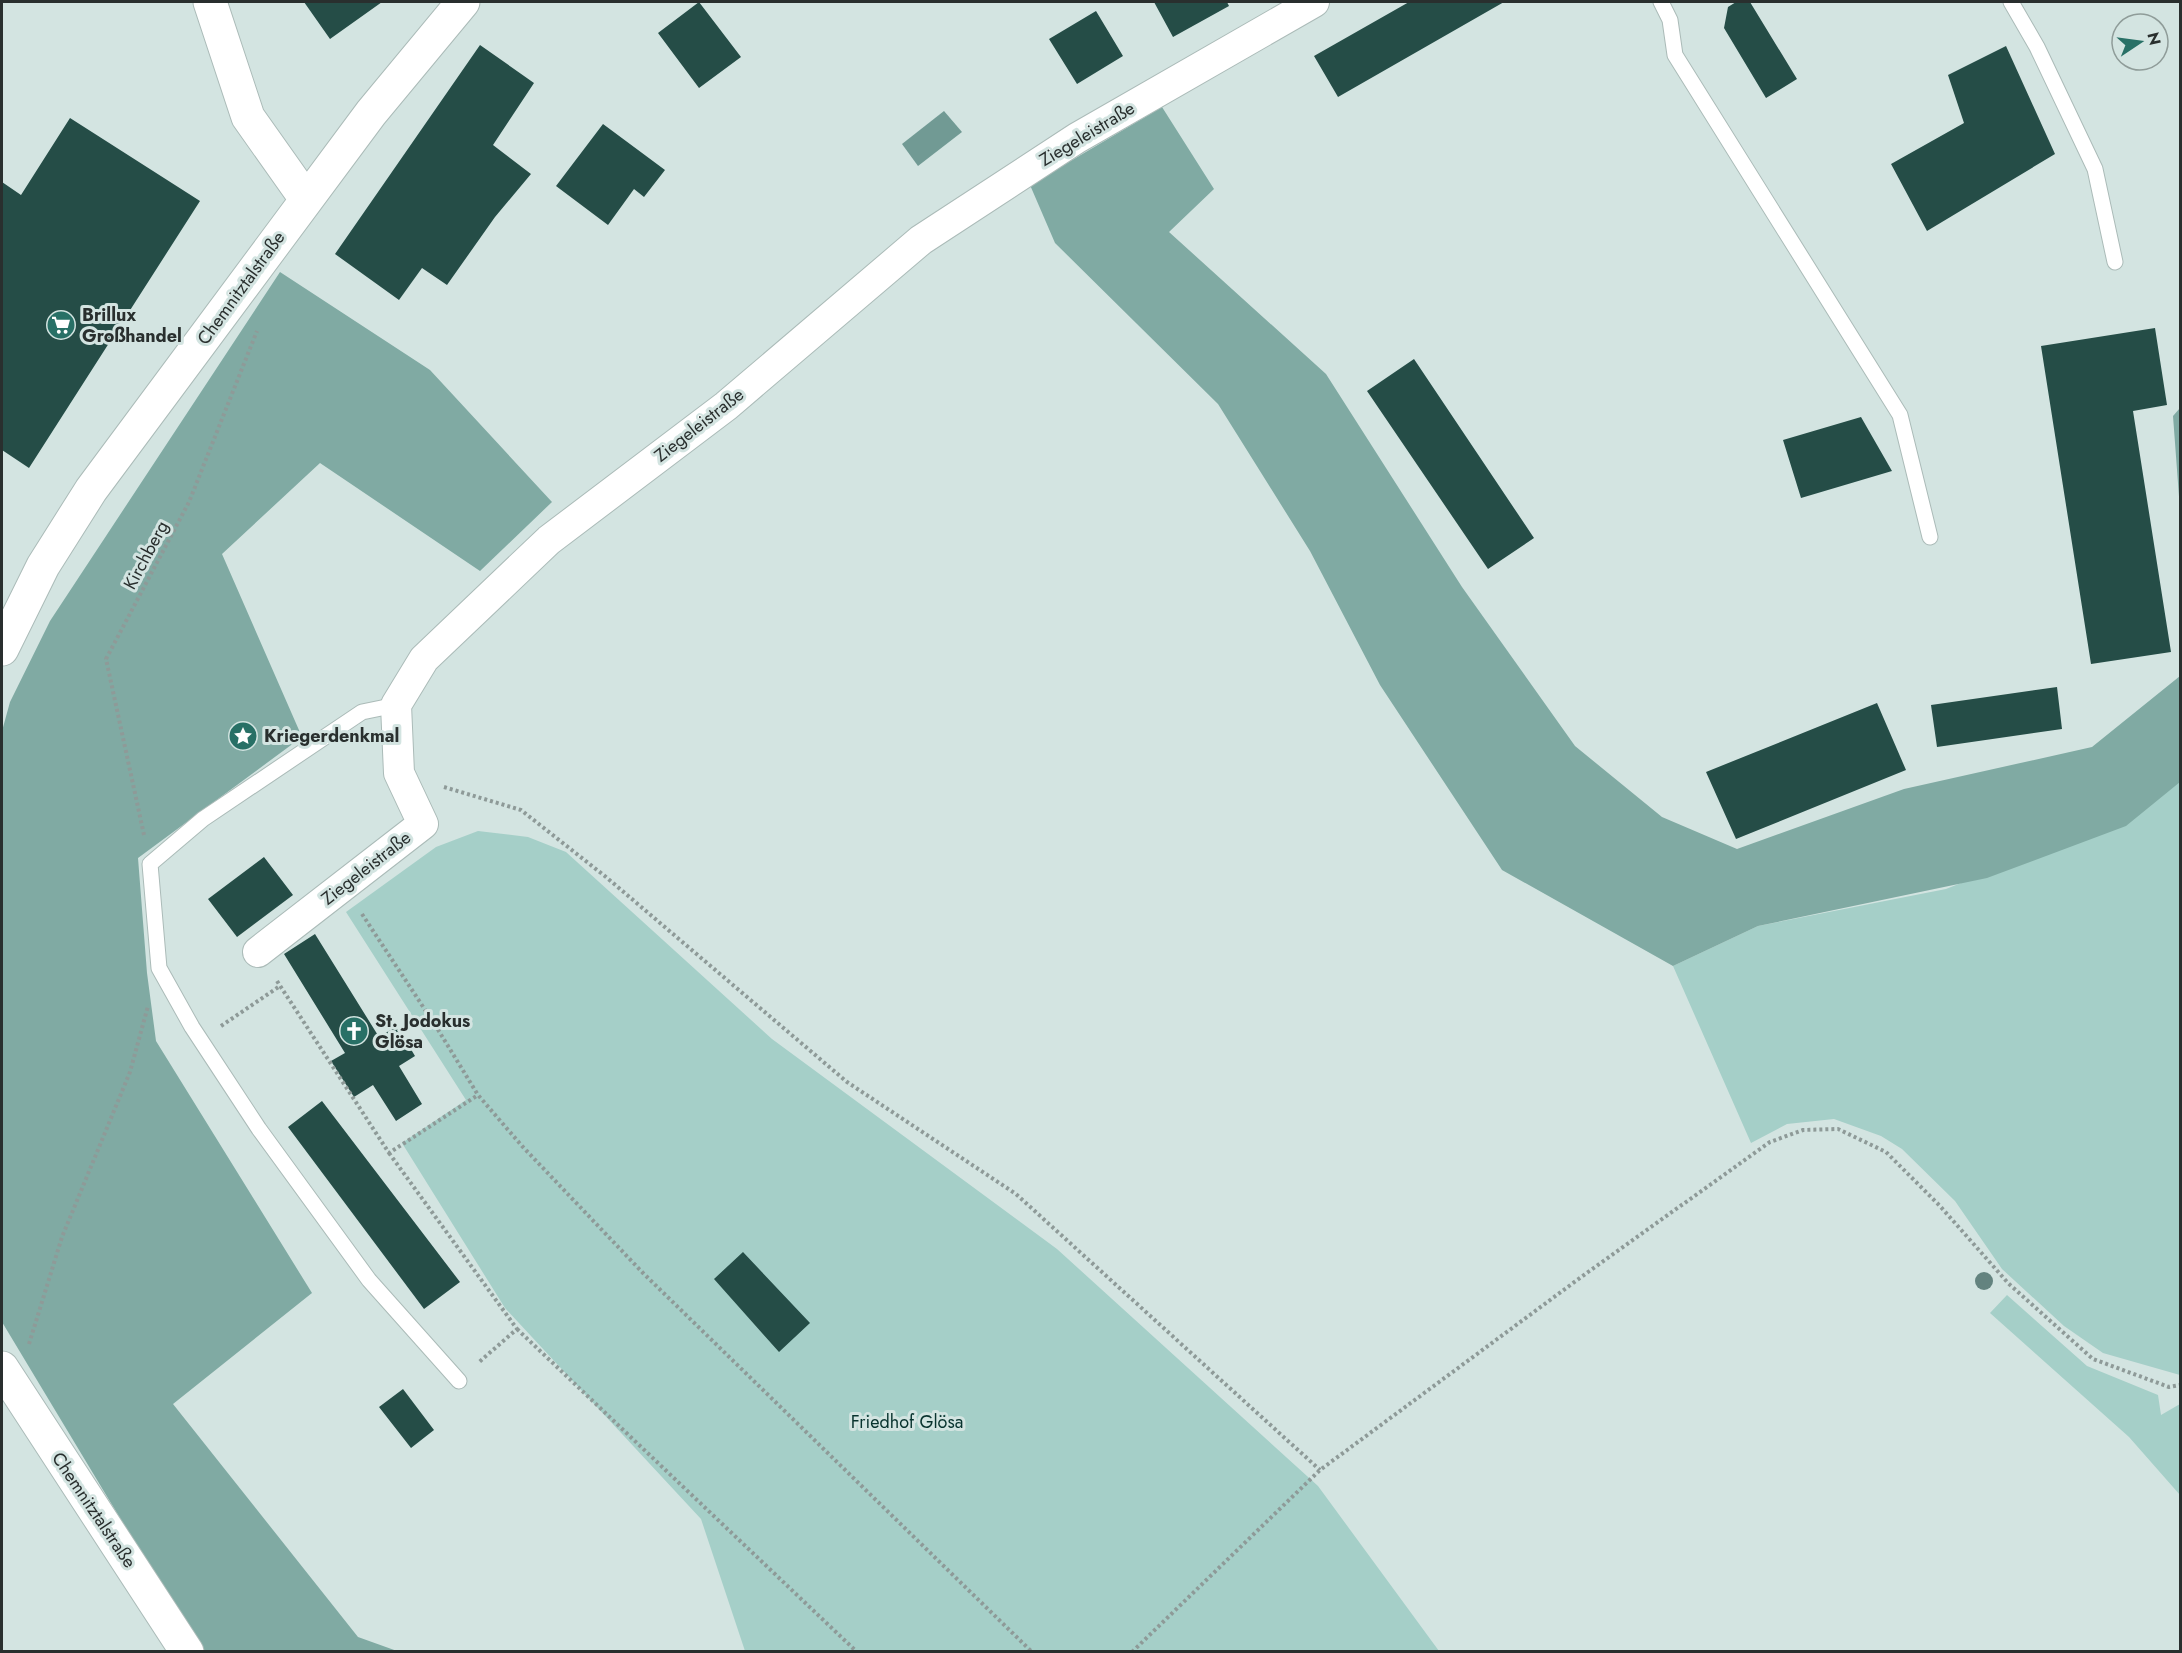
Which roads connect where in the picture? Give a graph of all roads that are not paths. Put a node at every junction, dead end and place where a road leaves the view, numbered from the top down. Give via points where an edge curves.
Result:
1 (210, 2) edge
2 (1314, 2) edge
3 (1661, 2) edge
4 (2012, 2) edge
5 (459, 3) edge
6 (306, 199) junction
7 (2115, 262) dead end
8 (1930, 537) dead end
9 (2, 647) edge
10 (396, 705) junction
11 (258, 952) road end
12 (8, 1379) edge
13 (459, 1381) road end
14 (187, 1652) edge

1 - 6 main road via 248,117
2 - 10 street, Ziegeleistraße via 1077,138 921,240 726,406 549,540 424,659
3 - 8 lane via 1670,20 1675,55 1900,415
4 - 7 lane via 2095,169
5 - 6 main road, Chemnitztalstraße
6 - 9 main road, Chemnitztalstraße via 91,490 43,566
10 - 11 street, Ziegeleistraße via 399,773 423,824
10 - 13 lane via 363,712 203,819 150,864 159,968 259,1129 369,1280
12 - 14 main road, Chemnitztalstraße

